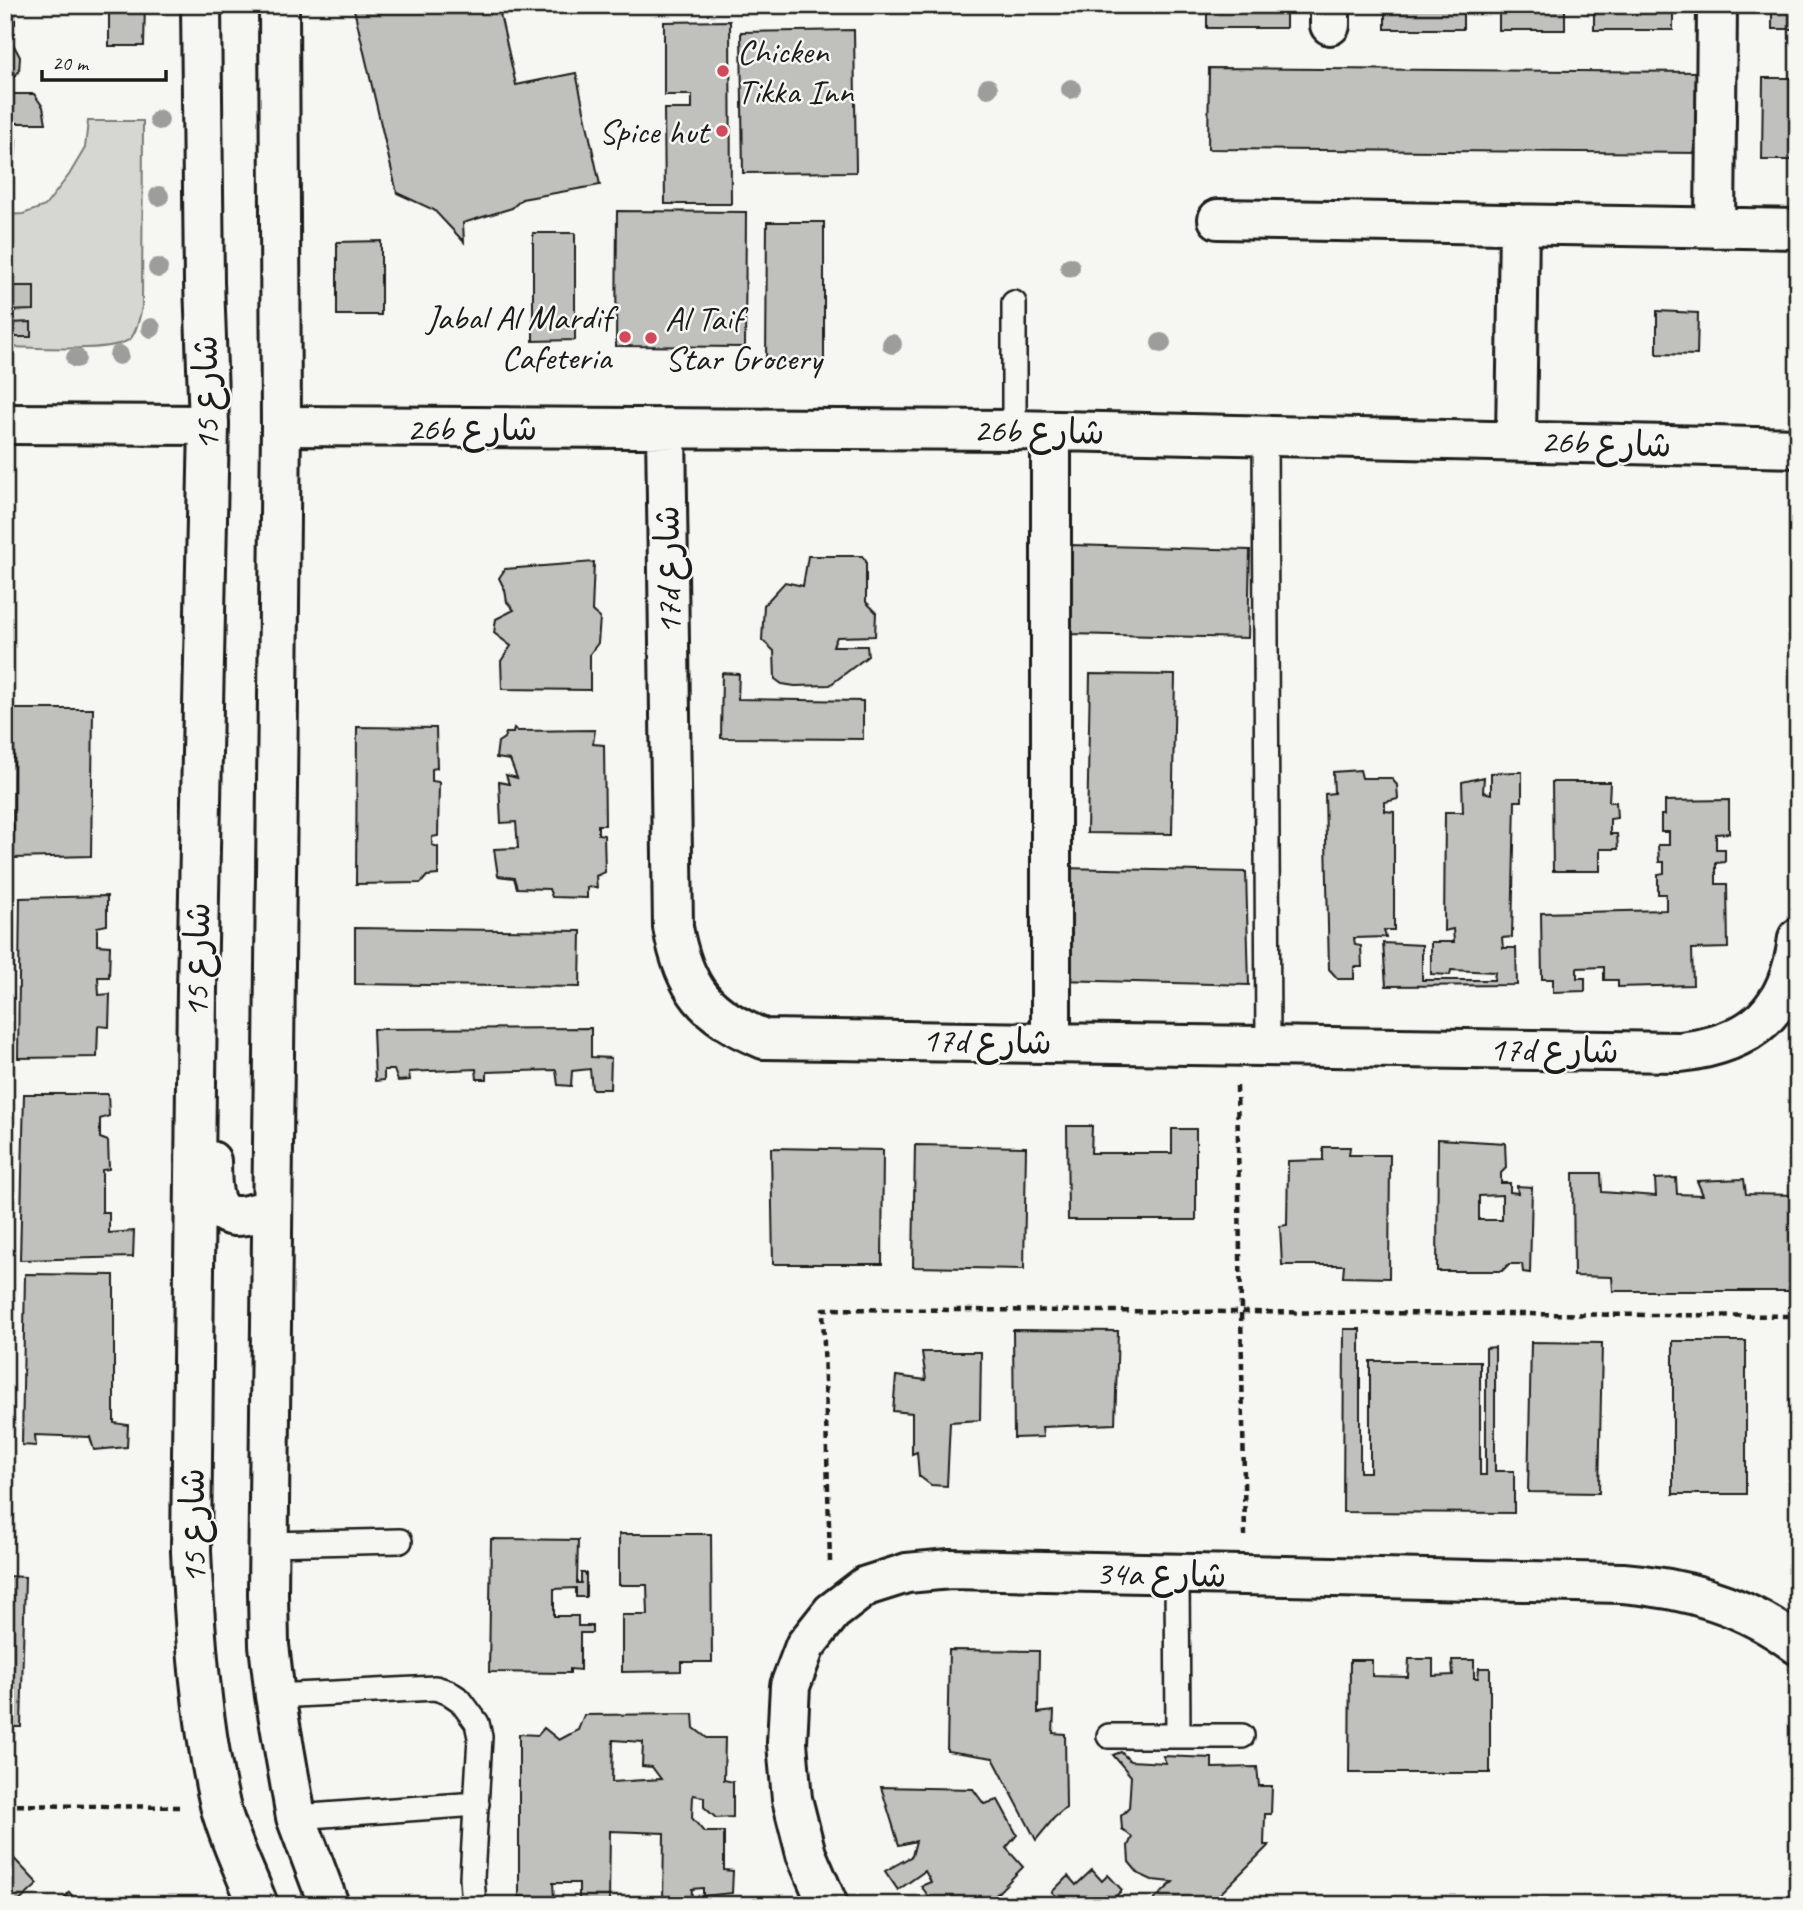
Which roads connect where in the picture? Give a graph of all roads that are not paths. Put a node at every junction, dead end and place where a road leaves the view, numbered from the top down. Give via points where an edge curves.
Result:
1 (201, 5) edge
2 (279, 5) edge
3 (1717, 5) edge
4 (1218, 219) dead end
5 (1519, 224) junction
6 (1715, 228) junction
7 (1798, 229) edge
8 (1014, 303) dead end
9 (5, 424) edge
10 (209, 425) junction
11 (281, 426) junction
12 (666, 429) junction
13 (1032, 430) junction
14 (1265, 435) junction
15 (1516, 440) junction
16 (1798, 448) edge
17 (1798, 938) edge
18 (197, 989) junction
19 (1051, 1042) junction
20 (1252, 1047) junction
21 (272, 1209) junction
22 (400, 1541) dead end
23 (268, 1544) junction
24 (1177, 1574) junction
25 (1798, 1645) edge
26 (275, 1696) junction
27 (1109, 1736) dead end
28 (1178, 1736) junction
29 (1242, 1736) dead end
30 (477, 1804) junction
31 (296, 1817) junction
32 (258, 1905) edge
33 (328, 1905) edge
34 (474, 1905) edge
35 (828, 1905) edge

1 - 10 street, شارع 15
2 - 11 street, شارع 15
3 - 6 street
4 - 5 street
5 - 6 street
5 - 15 street
6 - 7 street
8 - 13 lane
9 - 10 street
10 - 18 street, شارع 15
11 - 12 street, 26b شارع
11 - 21 street, شارع 15
12 - 13 street, 26b شارع
12 - 19 street, 17d شارع via 673,927 678,957 691,985 710,1009 735,1028 764,1039
13 - 14 street, 26b شارع
13 - 19 street
14 - 15 street, 26b شارع
14 - 20 lane
15 - 16 street, 26b شارع
17 - 20 street, 17d شارع via 1783,995 1764,1019 1739,1037 1710,1049
18 - 21 street via 207,1019 215,1203 234,1216
18 - 32 street, شارع 15 via 191,1551 195,1636 220,1808
19 - 20 street, 17d شارع
21 - 23 street, شارع 15
22 - 23 lane
23 - 26 street, شارع 15
24 - 25 street, 34a شارع via 1665,1586 1744,1611
24 - 28 lane
24 - 35 street, 34a شارع via 950,1569 907,1573 866,1586 832,1612 805,1646 790,1686 787,1743 792,1799 806,1854
26 - 30 lane via 421,1686 448,1692 477,1723
26 - 31 street, شارع 15
27 - 28 lane
28 - 29 lane
30 - 31 lane
30 - 34 lane
31 - 33 street, شارع 15

